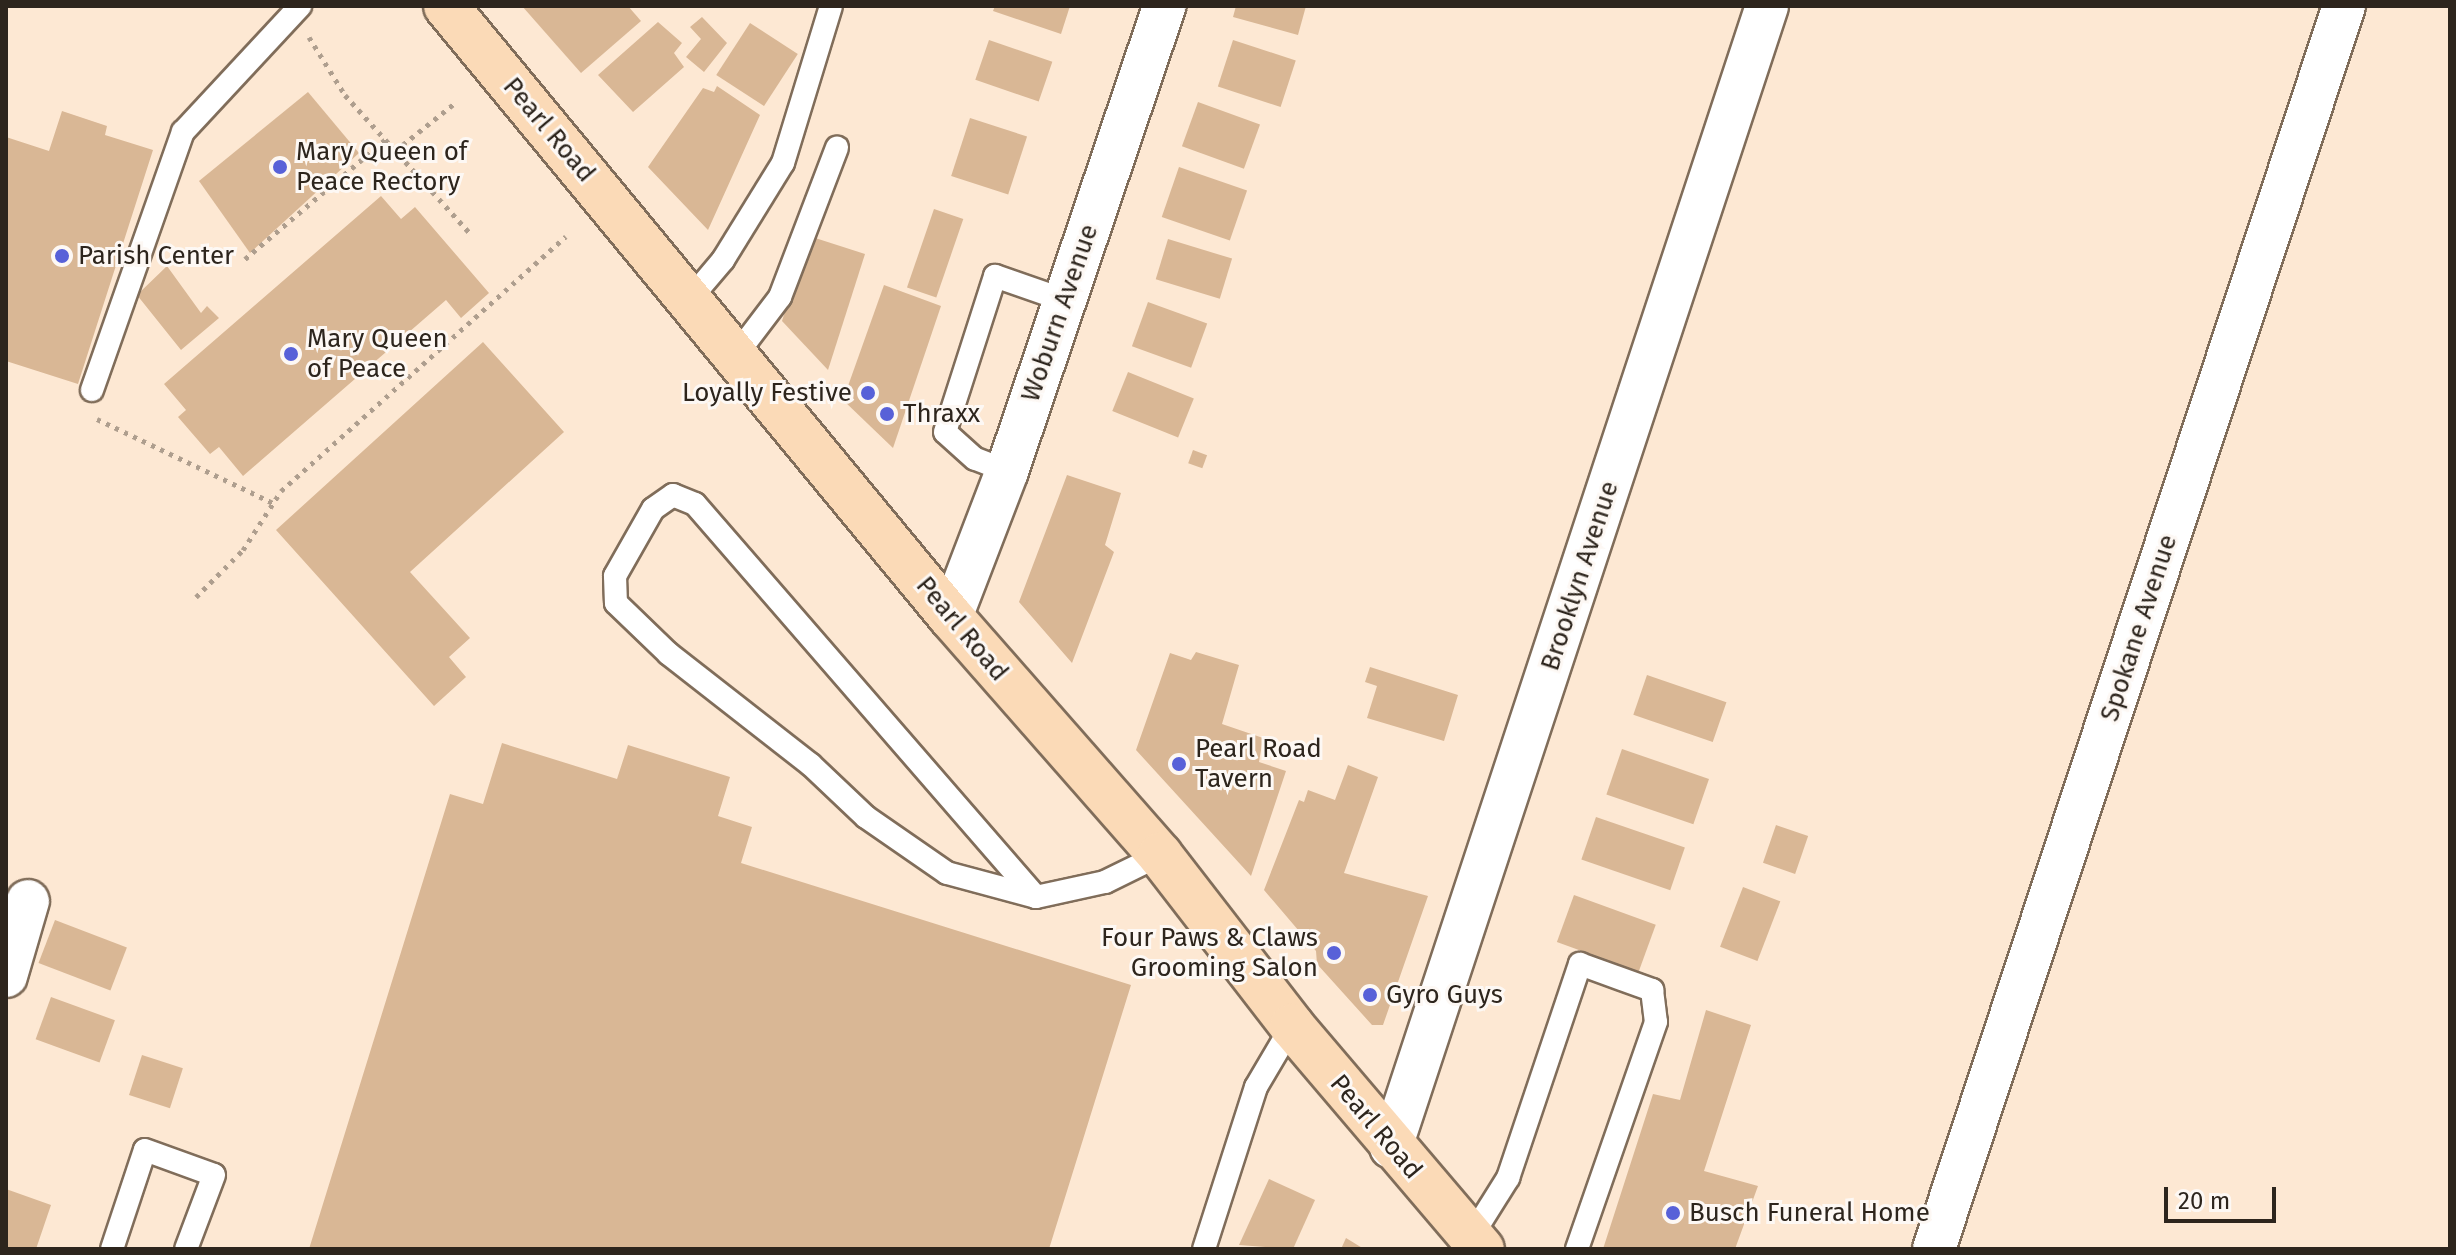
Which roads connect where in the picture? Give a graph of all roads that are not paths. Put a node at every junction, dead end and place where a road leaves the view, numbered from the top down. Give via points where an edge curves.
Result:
1 (446, 6) edge
2 (831, 6) edge
3 (1164, 6) edge
4 (1767, 6) edge
5 (2344, 6) edge
6 (297, 9) edge
7 (837, 148) dead end
8 (690, 299) junction
9 (1064, 300) junction
10 (736, 355) junction
11 (92, 390) dead end
12 (1007, 471) junction
13 (951, 617) junction
14 (1160, 855) junction
15 (1036, 897) junction
16 (28, 901) dead end
17 (6, 976) edge
18 (1292, 1026) junction
19 (1391, 1147) junction
20 (1476, 1243) edge
21 (112, 1249) edge
22 (186, 1249) edge
23 (1204, 1249) edge
24 (1577, 1249) edge
25 (1934, 1249) edge

1 - 8 main road, Pearl Road
2 - 8 lane via 783,163 723,260
3 - 9 street, Woburn Avenue
4 - 19 street, Brooklyn Avenue
5 - 25 street, Spokane Avenue
6 - 11 lane via 183,132
7 - 10 lane via 780,297
8 - 10 main road, Pearl Road
9 - 12 street, Woburn Avenue
9 - 12 lane via 995,276 945,432 975,459
10 - 13 main road, Pearl Road
12 - 13 street, Woburn Avenue
13 - 14 main road, Pearl Road
14 - 15 lane via 1105,882
14 - 18 main road, Pearl Road
15 - 15 lane via 947,873 866,817 810,764 669,654 616,603 615,576 653,509 673,495 695,504
16 - 17 street
18 - 19 main road, Pearl Road
18 - 23 lane via 1256,1087
19 - 20 main road, Pearl Road
20 - 24 lane via 1508,1178 1580,964 1652,990 1656,1022
21 - 22 lane via 145,1150 214,1175

